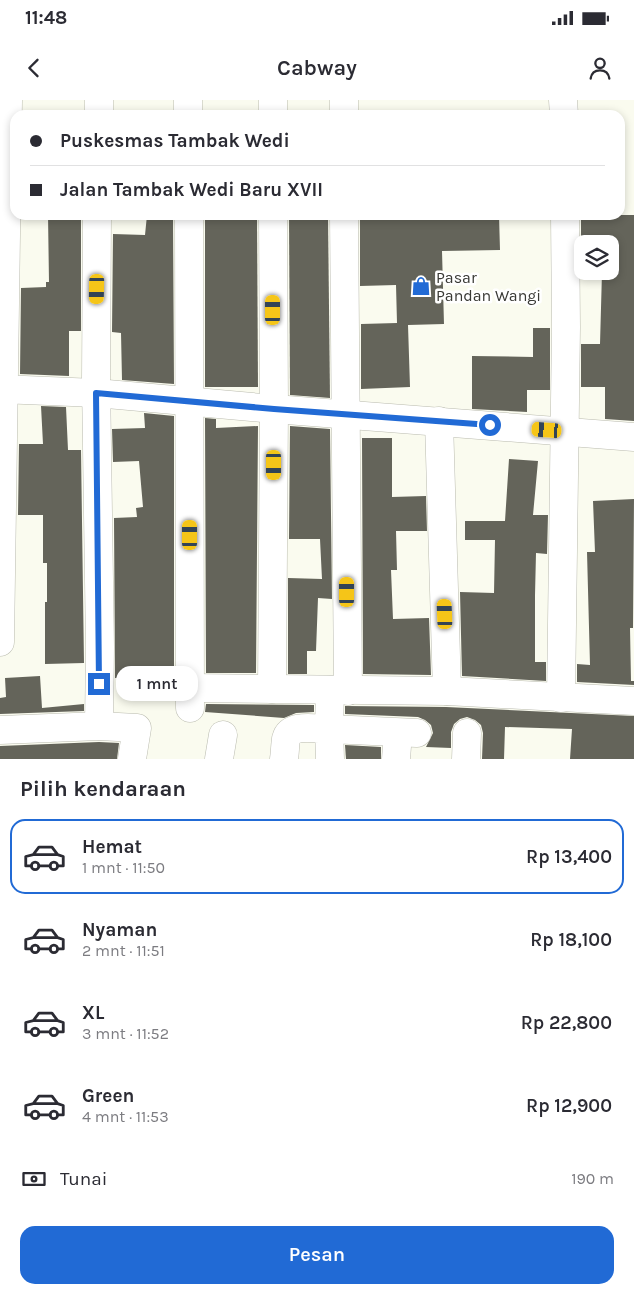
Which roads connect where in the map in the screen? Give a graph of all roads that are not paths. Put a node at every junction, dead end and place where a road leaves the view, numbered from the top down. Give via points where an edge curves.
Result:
1 (8, 100) edge
2 (98, 220) edge
3 (189, 220) edge
4 (273, 220) edge
5 (344, 220) edge
6 (565, 220) edge
7 (2, 389) edge
8 (96, 393) junction
9 (190, 401) junction
10 (274, 409) junction
11 (346, 414) junction
12 (439, 421) junction
13 (565, 431) junction
14 (634, 437) edge
15 (0, 642) edge
16 (272, 689) junction
17 (339, 691) junction
18 (447, 691) junction
19 (561, 698) junction
20 (634, 701) edge
21 (99, 726) junction
22 (329, 729) junction
23 (0, 730) edge
24 (404, 742) edge
25 (132, 759) edge
26 (284, 759) edge
27 (330, 759) edge

1 - 7 street
2 - 8 street
3 - 9 street
4 - 10 street
5 - 11 street
6 - 13 street
7 - 8 street
7 - 15 street
8 - 9 street
8 - 21 street
9 - 10 street
9 - 16 street via 190,698
10 - 11 street
10 - 16 street
11 - 12 street
11 - 17 street
12 - 13 street
12 - 18 street
13 - 14 street
13 - 19 street
16 - 17 street
17 - 18 street
17 - 22 street
18 - 19 street
19 - 20 street
21 - 23 street
21 - 25 street via 137,728
22 - 24 street
22 - 26 street via 290,731
22 - 27 street

